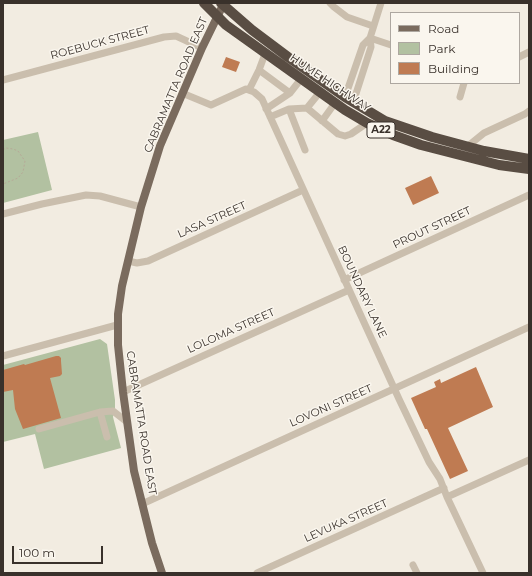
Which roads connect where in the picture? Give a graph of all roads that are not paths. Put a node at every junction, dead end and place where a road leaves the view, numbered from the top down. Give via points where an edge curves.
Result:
1 (204, 3) edge
2 (330, 3) edge
3 (381, 3) edge
4 (222, 4) edge
5 (216, 16) junction
6 (373, 26) junction
7 (370, 38) junction
8 (390, 45) edge
9 (202, 48) junction
10 (529, 52) edge
11 (265, 54) junction
12 (520, 56) edge
13 (259, 70) junction
14 (301, 79) junction
15 (3, 80) edge
16 (464, 84) edge
17 (249, 90) junction
18 (320, 92) junction
19 (182, 93) junction
20 (290, 93) junction
21 (344, 97) junction
22 (460, 97) dead end
23 (335, 103) junction
24 (354, 103) junction
25 (307, 108) junction
26 (266, 109) junction
27 (289, 109) junction
28 (529, 111) edge
29 (270, 117) junction
30 (322, 121) junction
31 (367, 123) junction
32 (468, 146) junction
33 (305, 150) dead end
34 (529, 159) edge
35 (529, 169) edge
36 (303, 190) junction
37 (529, 195) edge
38 (141, 207) junction
39 (3, 214) edge
40 (128, 261) junction
41 (344, 280) junction
42 (349, 290) junction
43 (117, 325) junction
44 (529, 327) edge
45 (3, 356) edge
46 (395, 389) junction
47 (123, 392) junction
48 (100, 412) junction
49 (127, 422) junction
50 (39, 429) dead end
51 (107, 437) dead end
52 (529, 460) edge
53 (444, 488) junction
54 (447, 498) junction
55 (142, 504) junction
56 (413, 565) dead end
57 (162, 573) edge
58 (257, 573) edge
59 (417, 573) edge
60 (483, 573) edge

1 - 5 highway, HUME HIGHWAY / A22
2 - 6 street via 347,16
3 - 6 street
4 - 5 main road, CABRAMATTA ROAD EAST
4 - 21 highway, HUME HIGHWAY / A22 via 252,30
5 - 9 main road, CABRAMATTA ROAD EAST
5 - 11 highway, HUME HIGHWAY / A22
6 - 7 street
7 - 8 street
7 - 21 street via 363,45
7 - 24 street via 372,47
9 - 15 street, ROEBUCK STREET via 176,36 164,37
9 - 19 main road, CABRAMATTA ROAD EAST
10 - 12 street
11 - 13 street
11 - 14 highway, HUME HIGHWAY / A22
13 - 17 street
13 - 20 street
14 - 18 highway, HUME HIGHWAY / A22
14 - 20 street
16 - 22 street
17 - 19 street via 211,105
17 - 26 street, BOUNDARY LANE via 262,99
18 - 23 highway, HUME HIGHWAY / A22
18 - 25 street
19 - 38 main road, CABRAMATTA ROAD EAST via 160,146
20 - 26 street
21 - 24 highway, HUME HIGHWAY / A22
23 - 30 street
23 - 31 highway, HUME HIGHWAY / A22
24 - 32 highway, HUME HIGHWAY / A22 via 407,130
25 - 27 street
25 - 30 street
26 - 29 street, BOUNDARY LANE
27 - 29 street
27 - 33 street
28 - 32 street via 484,133
29 - 36 street, BOUNDARY LANE
30 - 31 street via 338,134 345,136
31 - 35 highway, HUME HIGHWAY / A22 via 429,147 499,165
32 - 34 highway, HUME HIGHWAY / A22
36 - 40 street, LASA STREET via 148,261
36 - 41 street, BOUNDARY LANE
37 - 41 street, PROUT STREET
38 - 39 street via 100,196 86,195
38 - 40 main road, CABRAMATTA ROAD EAST
40 - 43 main road, CABRAMATTA ROAD EAST
41 - 42 street, BOUNDARY LANE
42 - 46 street, BOUNDARY LANE
42 - 47 street, LOLOMA STREET
43 - 45 street
43 - 47 main road, CABRAMATTA ROAD EAST
44 - 46 street, LOVONI STREET
46 - 53 street, BOUNDARY LANE
46 - 55 street, LOVONI STREET
47 - 49 main road, CABRAMATTA ROAD EAST
48 - 49 street via 113,411
48 - 50 street
48 - 51 street
49 - 55 main road, CABRAMATTA ROAD EAST
52 - 54 street
53 - 54 street, BOUNDARY LANE
53 - 58 street, LEVUKA STREET
54 - 60 street, BOUNDARY LANE
55 - 57 main road, CABRAMATTA ROAD EAST
56 - 59 street

